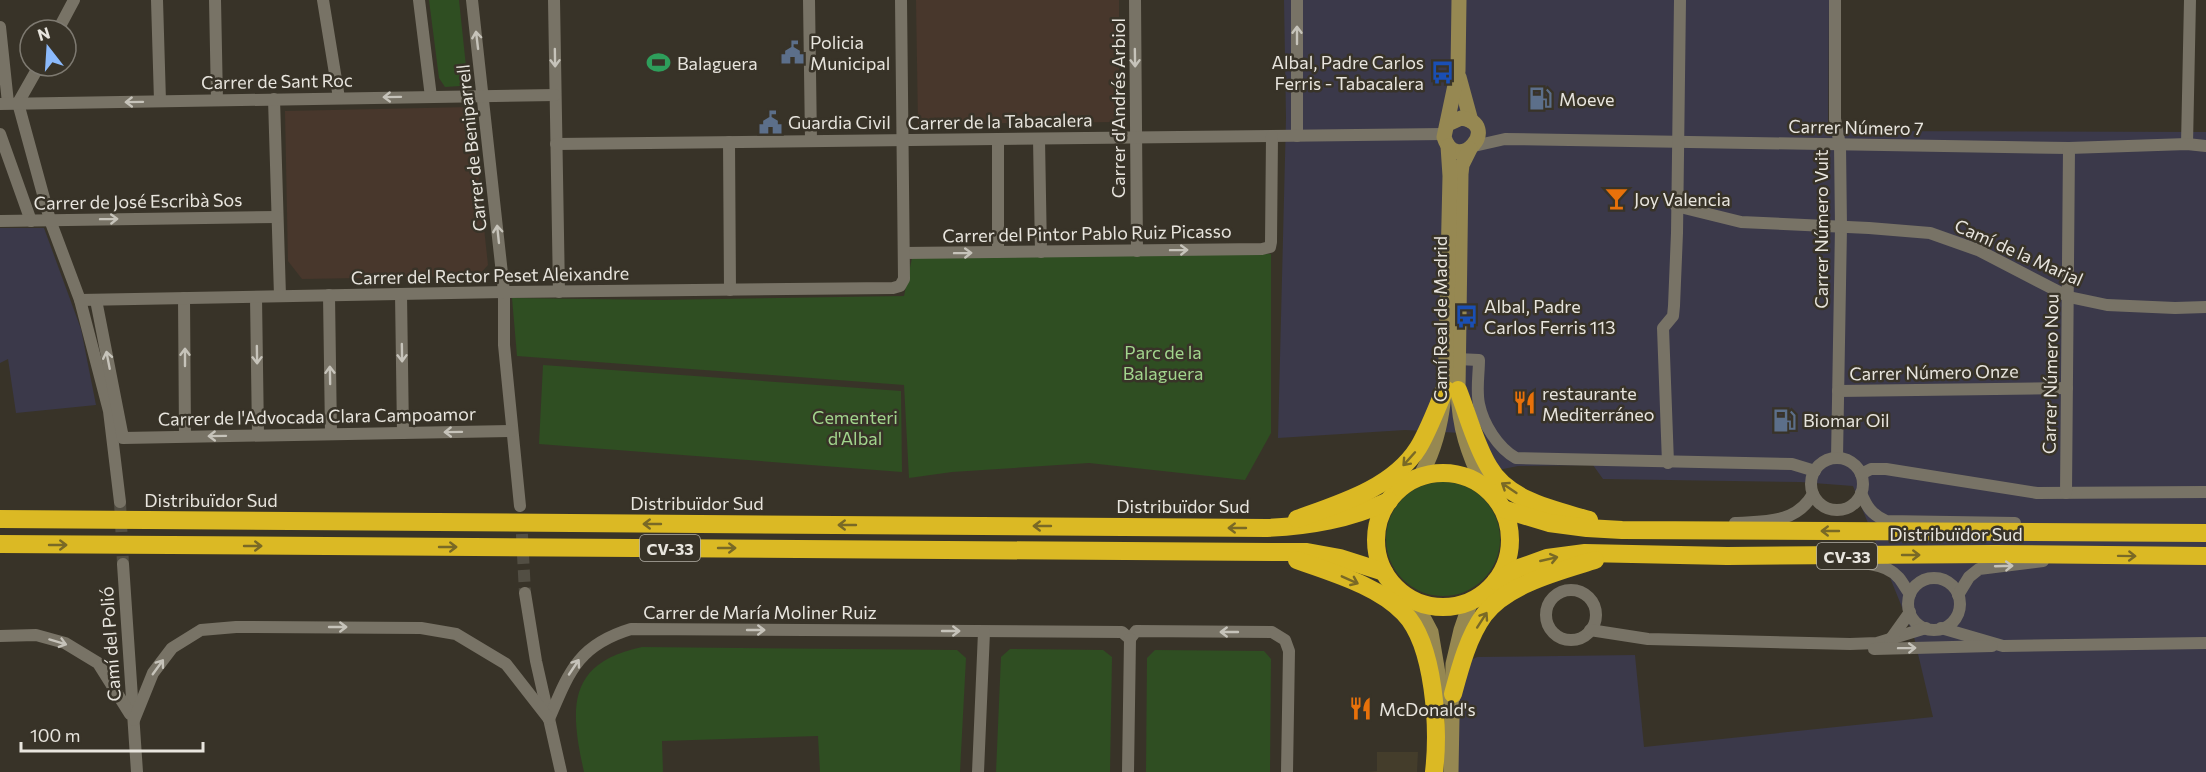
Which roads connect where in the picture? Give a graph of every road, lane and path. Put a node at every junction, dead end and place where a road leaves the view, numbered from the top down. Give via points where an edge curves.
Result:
1 (74, 0) edge
2 (157, 0) edge
3 (215, 0) edge
4 (323, 0) edge
5 (419, 0) edge
6 (472, 0) edge
7 (554, 0) edge
8 (809, 0) edge
9 (901, 0) edge
10 (1135, 0) edge
11 (1297, 0) edge
12 (1459, 0) edge
13 (1680, 0) edge
14 (1835, 0) edge
15 (2190, 0) edge
16 (64, 18) edge
17 (0, 27) edge
18 (1458, 71) junction
19 (29, 78) edge
20 (555, 95) junction
21 (431, 96) junction
22 (483, 96) junction
23 (339, 98) junction
24 (274, 99) junction
25 (217, 100) junction
26 (160, 101) junction
27 (9, 103) edge
28 (1474, 125) junction
29 (0, 134) edge
30 (1447, 135) junction
31 (1272, 136) junction
32 (1297, 136) junction
33 (1136, 137) junction
34 (998, 139) junction
35 (1039, 139) junction
36 (1505, 139) junction
37 (902, 140) junction
38 (811, 141) junction
39 (729, 142) junction
40 (1678, 143) junction
41 (556, 144) junction
42 (2187, 144) junction
43 (1840, 145) junction
44 (2206, 146) edge
45 (1472, 147) junction
46 (2070, 148) junction
47 (1676, 206) junction
48 (277, 217) junction
49 (31, 220) junction
50 (50, 220) junction
51 (0, 221) edge
52 (1841, 227) junction
53 (1137, 251) junction
54 (998, 252) junction
55 (1041, 252) junction
56 (904, 253) junction
57 (730, 290) junction
58 (504, 292) junction
59 (559, 292) junction
60 (401, 294) junction
61 (329, 295) junction
62 (280, 296) junction
63 (256, 297) junction
64 (2069, 297) junction
65 (184, 298) junction
66 (80, 300) junction
67 (96, 300) junction
68 (2206, 307) edge
69 (1457, 359) junction
70 (2067, 388) junction
71 (1451, 389) junction
72 (1838, 391) junction
73 (512, 431) junction
74 (403, 433) junction
75 (331, 434) junction
76 (258, 435) junction
77 (186, 436) junction
78 (1838, 458) junction
79 (1668, 463) junction
80 (1815, 471) junction
81 (1861, 474) junction
82 (1419, 478) junction
83 (1484, 487) junction
84 (2206, 492) edge
85 (1861, 493) junction
86 (2066, 493) junction
87 (1813, 494) junction
88 (1389, 501) junction
89 (120, 502) tunnel mouth
90 (520, 506) tunnel mouth
91 (1503, 509) junction
92 (0, 519) edge
93 (1268, 528) junction
94 (1622, 530) junction
95 (1710, 531) junction
96 (2069, 532) junction
97 (2205, 534) edge
98 (0, 544) edge
99 (1276, 552) junction
100 (1624, 552) junction
101 (2089, 555) junction
102 (1727, 556) junction
103 (2205, 556) edge
104 (123, 564) tunnel mouth
105 (1384, 572) junction
106 (1496, 582) junction
107 (525, 593) tunnel mouth
108 (1910, 594) junction
109 (1958, 595) junction
110 (1414, 600) junction
111 (1472, 601) junction
112 (1910, 612) junction
113 (1958, 614) junction
114 (1926, 628) junction
115 (1941, 628) junction
116 (1590, 630) junction
117 (984, 632) junction
118 (0, 636) edge
119 (1976, 637) junction
120 (1130, 639) junction
121 (1890, 639) junction
122 (1850, 644) junction
123 (2206, 644) edge
124 (2003, 646) junction
125 (1453, 694) junction
126 (549, 719) junction
127 (134, 720) junction
128 (137, 772) edge
129 (561, 772) edge
130 (978, 772) edge
131 (1128, 772) edge
132 (1287, 772) edge
133 (1434, 772) edge
134 (1442, 772) edge
135 (1451, 772) edge

1 - 16 street
2 - 26 street
3 - 25 street
4 - 23 street
5 - 21 street
22 -> 6 street, Carrer de Beniparrell
7 -> 20 street
8 - 38 street
9 - 37 street
10 -> 33 street, Carrer d'Andrés Arbiol
32 -> 11 street
12 - 18 street
13 - 40 street
14 - 43 street, Carrer Número Vuit via 1835,119
15 - 42 street
17 - 27 street
18 - 28 street
18 - 30 street, Camí Real de Madrid
19 - 27 street
20 - 22 street, Carrer de Sant Roc
20 - 41 street
21 - 22 street, Carrer de Sant Roc
21 -> 23 street, Carrer de Sant Roc
58 -> 22 street, Carrer de Beniparrell
23 - 24 street, Carrer de Sant Roc
24 - 25 street, Carrer de Sant Roc
24 - 48 street
25 - 26 street, Carrer de Sant Roc
26 -> 27 street, Carrer de Sant Roc
27 - 50 street
28 - 30 street via 1461,118
28 - 36 street, Carrer Número 7
28 - 45 street via 1478,135
29 - 49 street
30 - 32 street, Carrer de la Tabacalera
30 - 45 street via 1461,152
30 - 71 street, Camí Real de Madrid
31 - 32 street, Carrer de la Tabacalera
31 - 33 street, Carrer de la Tabacalera
53 -> 31 street, Carrer del Pintor Pablo Ruiz Picasso via 1269,247
33 - 35 street, Carrer de la Tabacalera
33 - 53 street, Carrer d'Andrés Arbiol
34 - 35 street, Carrer de la Tabacalera
34 - 37 street, Carrer de la Tabacalera
34 - 54 street
35 - 55 street
36 - 40 street, Carrer Número 7
36 - 45 street, Carrer Número 7
37 - 38 street, Carrer de la Tabacalera
37 - 56 street
38 - 39 street, Carrer de la Tabacalera
39 - 41 street, Carrer de la Tabacalera
39 - 57 street
40 - 43 street, Carrer Número 7
40 - 47 street
41 - 59 street
42 - 44 street, Carrer Número 7
42 - 46 street, Carrer Número 7
43 - 46 street, Carrer Número 7
43 - 52 street, Carrer Número Vuit
45 - 69 street, Camí Real de Madrid via 1461,174
46 - 64 street, Carrer Número Nou
47 - 52 street, Camí de la Marjal via 1741,222
47 - 79 street via 1673,316 1663,328
50 -> 48 street, Carrer de José Escribà Sos
48 - 62 street
49 - 50 street, Carrer de José Escribà Sos
49 - 51 street, Carrer de José Escribà Sos
50 - 66 street
52 - 64 street, Camí de la Marjal via 1930,233 1978,250
52 - 72 street, Carrer Número Vuit
53 - 55 street, Carrer del Pintor Pablo Ruiz Picasso
54 - 55 street, Carrer del Pintor Pablo Ruiz Picasso
56 -> 54 street, Carrer del Pintor Pablo Ruiz Picasso
56 - 57 street, Carrer del Rector Peset Aleixandre via 904,279 893,288
57 - 59 street, Carrer del Rector Peset Aleixandre
58 - 59 street, Carrer del Rector Peset Aleixandre
58 - 60 street, Carrer del Rector Peset Aleixandre
58 - 73 street, Carrer de Beniparrell via 504,345
60 - 61 street, Carrer del Rector Peset Aleixandre
60 -> 74 street
61 - 62 street, Carrer del Rector Peset Aleixandre
75 -> 61 street
62 - 63 street, Carrer del Rector Peset Aleixandre
63 - 65 street, Carrer del Rector Peset Aleixandre
63 -> 76 street
64 - 68 street, Camí de la Marjal via 2106,305
64 - 70 street, Carrer Número Nou
65 - 67 street, Carrer del Rector Peset Aleixandre
77 -> 65 street
66 - 67 street, Carrer del Rector Peset Aleixandre
66 - 89 street via 109,411
77 -> 67 street, Carrer de l'Advocada Clara Campoamor via 123,438
69 - 71 street, Camí Real de Madrid
69 - 79 street via 1479,360 1479,404 1489,429 1506,453 1516,458
70 - 72 street, Carrer Número Onze
70 - 86 street, Carrer Número Nou
71 - 82 street, Camí Real de Madrid via 1432,454
71 - 83 street, Camí Real de Madrid via 1462,434
71 -> 93 highway via 1411,459 1394,474 1337,505
94 -> 71 highway via 1541,505 1502,484 1483,457
72 - 78 street, Carrer Número Vuit
73 -> 74 street, Carrer de l'Advocada Clara Campoamor
73 - 90 street, Carrer de Beniparrell
74 - 75 street, Carrer de l'Advocada Clara Campoamor
75 - 76 street, Carrer de l'Advocada Clara Campoamor
76 -> 77 street, Carrer de l'Advocada Clara Campoamor
78 - 80 street via 1824,461
78 - 81 street via 1852,463
79 - 80 street via 1792,464
80 - 87 street
81 - 85 street
81 - 86 street via 1886,469 2037,493
82 - 83 highway, CV-33 via 1441,473 1464,476
82 - 88 highway, CV-33 via 1402,487
83 - 91 highway, CV-33
84 - 86 street
85 - 87 street via 1850,506 1833,509
85 - 96 street via 1874,516 1886,521 2036,524
87 - 95 street via 1787,518 1732,523
88 - 93 highway, Distribuïdor Sud / CV-33 via 1315,525
88 - 105 highway, CV-33 via 1376,536 1377,555
91 - 94 highway, Distribuïdor Sud / CV-33 via 1549,523
91 - 106 highway, CV-33 via 1510,546
93 -> 92 highway, Distribuïdor Sud / CV-33
94 - 95 highway, Distribuïdor Sud / CV-33
96 -> 95 highway, Distribuïdor Sud / CV-33
96 - 97 highway, Distribuïdor Sud / CV-33
98 -> 99 highway, CV-33
99 - 105 highway, CV-33 via 1340,558
99 -> 133 highway via 1363,586 1404,613 1413,626 1432,687 1436,727
100 - 102 highway, Distribuïdor Sud / CV-33
106 -> 100 highway, Distribuïdor Sud / CV-33 via 1547,558
125 -> 100 highway via 1475,631 1494,604 1510,592 1549,575
102 -> 101 highway, Distribuïdor Sud / CV-33
101 -> 103 highway, Distribuïdor Sud / CV-33
109 -> 101 street via 1979,569
102 - 108 street via 1746,562 1872,565 1893,572
104 - 127 street, Camí del Polió
105 - 110 highway, CV-33 via 1392,584
106 - 111 highway, CV-33
107 - 126 street
108 - 109 street via 1920,582 1934,578 1949,583
108 - 112 street
109 - 113 street
110 - 111 highway, CV-33 via 1433,606
110 - 134 street via 1431,632 1438,667 1443,714
111 - 125 street via 1456,647
112 - 114 street
112 - 121 street
113 - 115 street
113 - 119 street
114 - 115 street
114 - 121 street
115 - 119 street
116 - 116 street via 1595,611 1589,598 1569,590 1551,600 1546,614 1555,634 1569,640
116 - 122 street via 1648,639
117 - 120 street, Carrer de María Moliner Ruiz via 1122,632
126 -> 117 street, Carrer de María Moliner Ruiz via 576,662 593,646 630,629
117 - 130 street
118 -> 127 street via 36,635 65,643 98,663
119 - 124 street
120 - 131 street
132 -> 120 street via 1289,651 1285,640 1272,632 1136,631
121 - 122 street
122 -> 124 street via 1868,649
123 - 124 street
125 - 135 street
127 -> 126 street via 153,673 172,648 201,630 236,627 422,628 456,634 506,664
126 - 129 street
127 - 128 street, Camí del Polió

